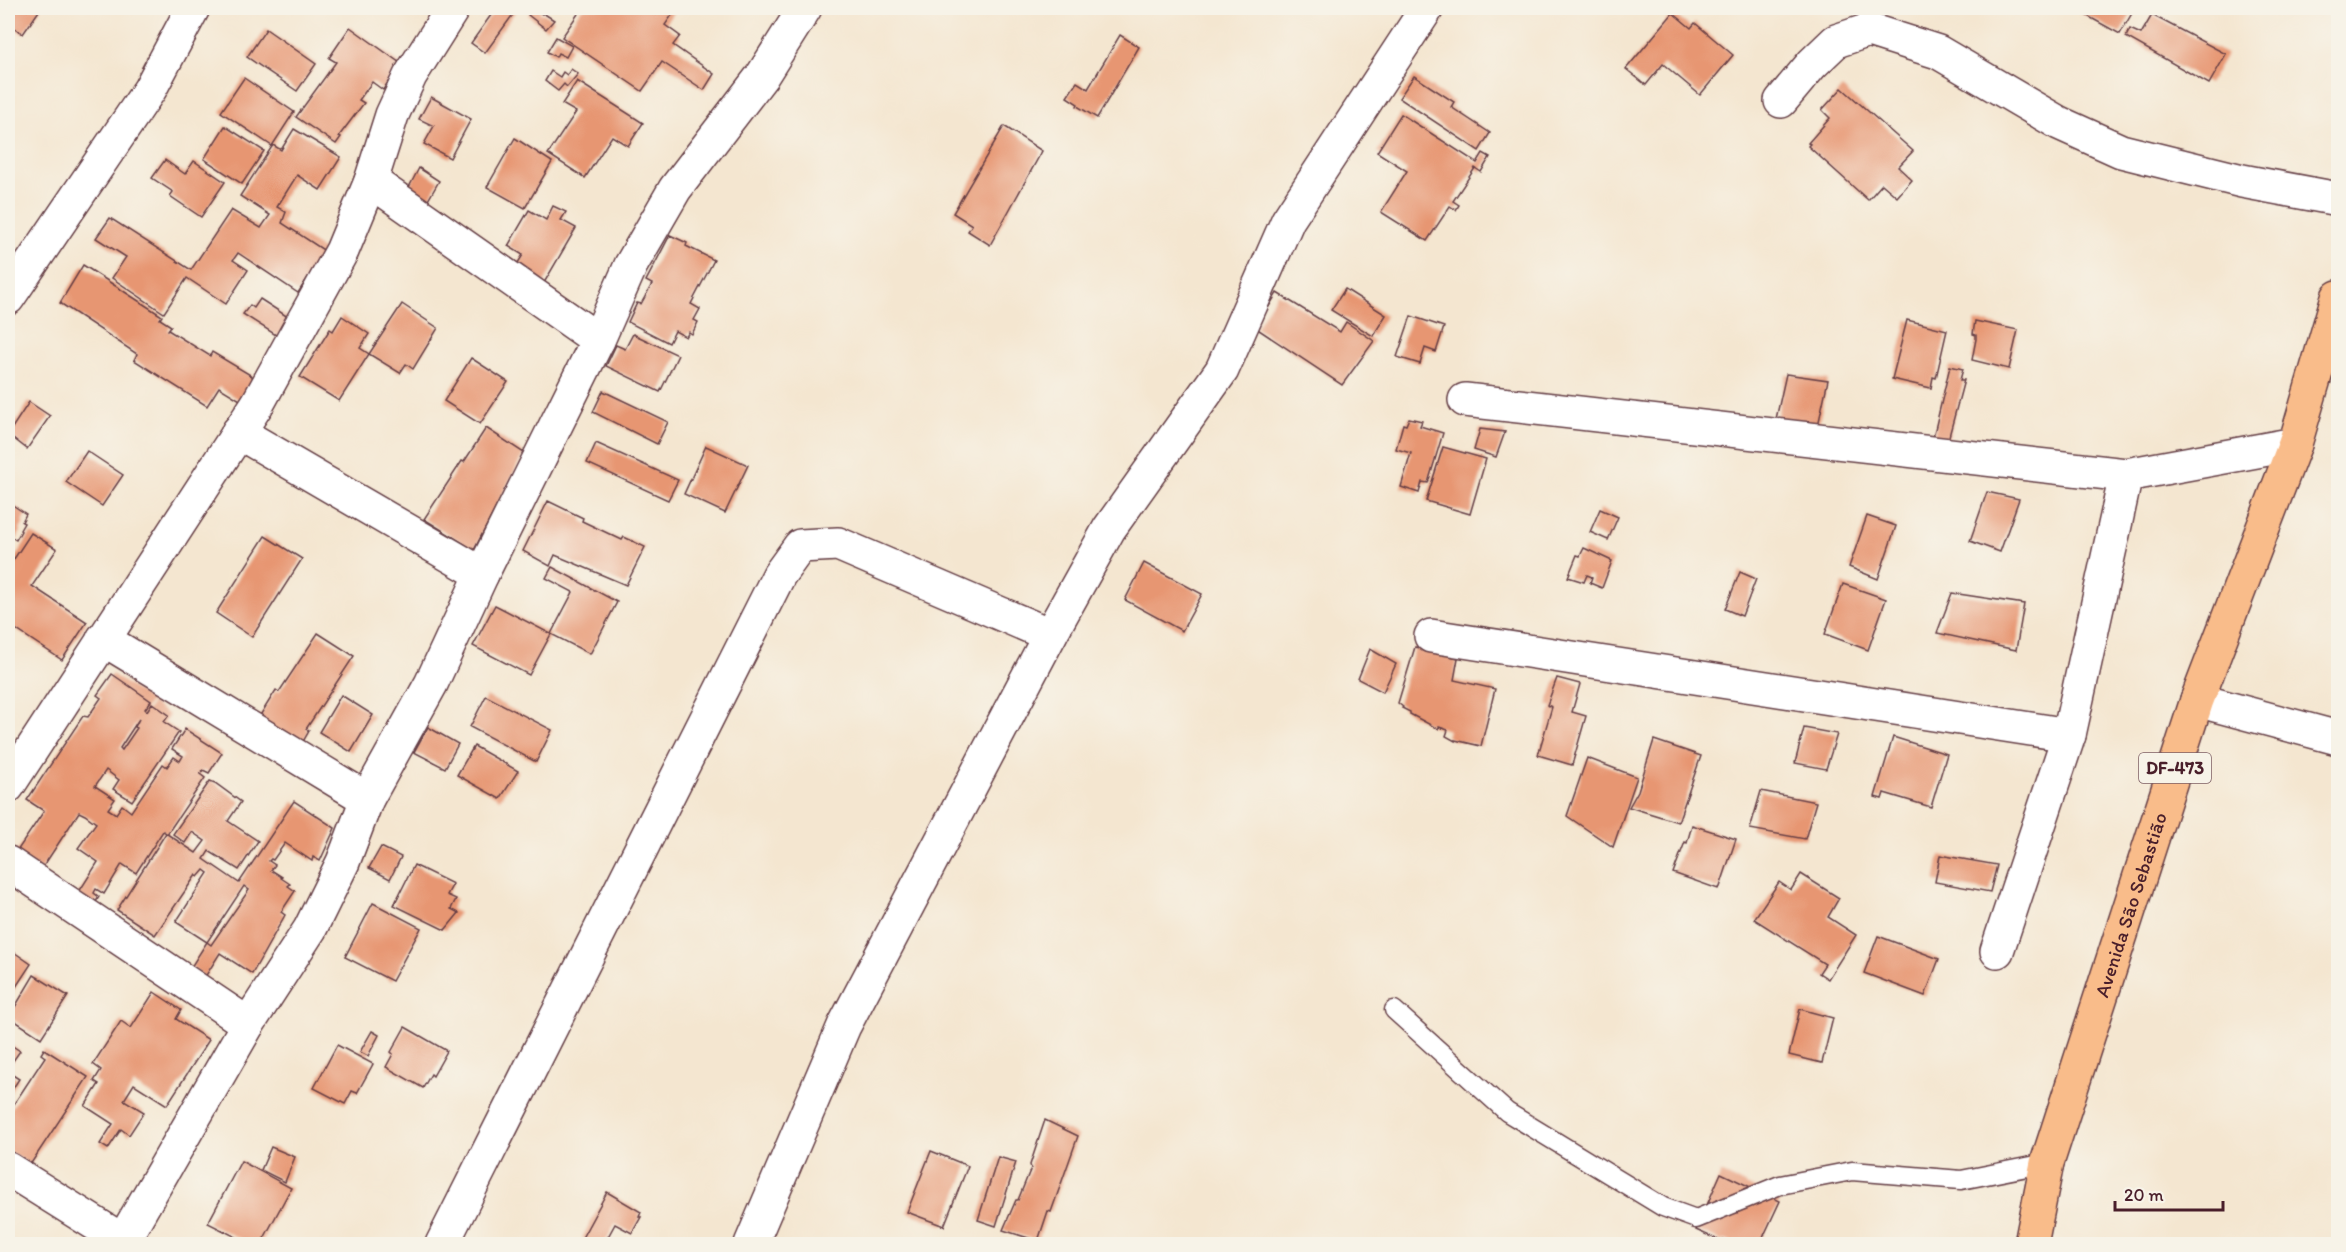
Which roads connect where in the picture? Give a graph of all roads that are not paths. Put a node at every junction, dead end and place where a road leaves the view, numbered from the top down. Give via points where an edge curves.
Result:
1 (194, 8) edge
2 (453, 8) edge
3 (805, 8) edge
4 (1427, 8) edge
5 (1781, 101) dead end
6 (371, 181) junction
7 (2338, 199) edge
8 (2338, 297) edge
9 (8, 298) edge
10 (598, 340) junction
11 (1465, 400) dead end
12 (238, 432) junction
13 (2295, 444) junction
14 (2127, 475) junction
15 (482, 574) junction
16 (1050, 635) junction
17 (1431, 636) dead end
18 (103, 639) junction
19 (2197, 700) junction
20 (2069, 735) junction
21 (2338, 738) edge
22 (8, 786) edge
23 (368, 799) junction
24 (8, 863) edge
25 (1997, 951) dead end
26 (1394, 1010) dead end
27 (248, 1024) junction
28 (2047, 1163) junction
29 (8, 1169) edge
30 (122, 1243) edge
31 (442, 1245) edge
32 (751, 1245) edge
33 (2031, 1245) edge

1 - 9 street via 150,89
2 - 6 street via 410,75 392,115
3 - 10 street via 762,76 675,189 631,265
4 - 16 street via 1288,220 1222,370 1109,529
5 - 7 street via 1836,41 1869,30 1938,52 2059,123 2121,151 2242,181
6 - 10 street
6 - 12 street via 342,252 258,404
8 - 13 main road, Avenida São Sebastião / DF-473
10 - 15 street
11 - 14 street
12 - 15 street
12 - 18 street
13 - 14 street
13 - 19 main road, Avenida São Sebastião / DF-473
14 - 20 street
15 - 23 street via 431,684
16 - 31 street via 838,544 800,546 774,585
16 - 32 street via 844,1026
17 - 20 street
18 - 22 street
18 - 23 street
19 - 21 street
19 - 28 main road, Avenida São Sebastião / DF-473
20 - 25 street
23 - 27 street via 343,862 310,928
24 - 27 street
26 - 28 lane via 1508,1112 1663,1207 1696,1219 1780,1185 1852,1171 1962,1180
27 - 30 street
28 - 33 main road, Avenida São Sebastião / DF-473
29 - 30 street

